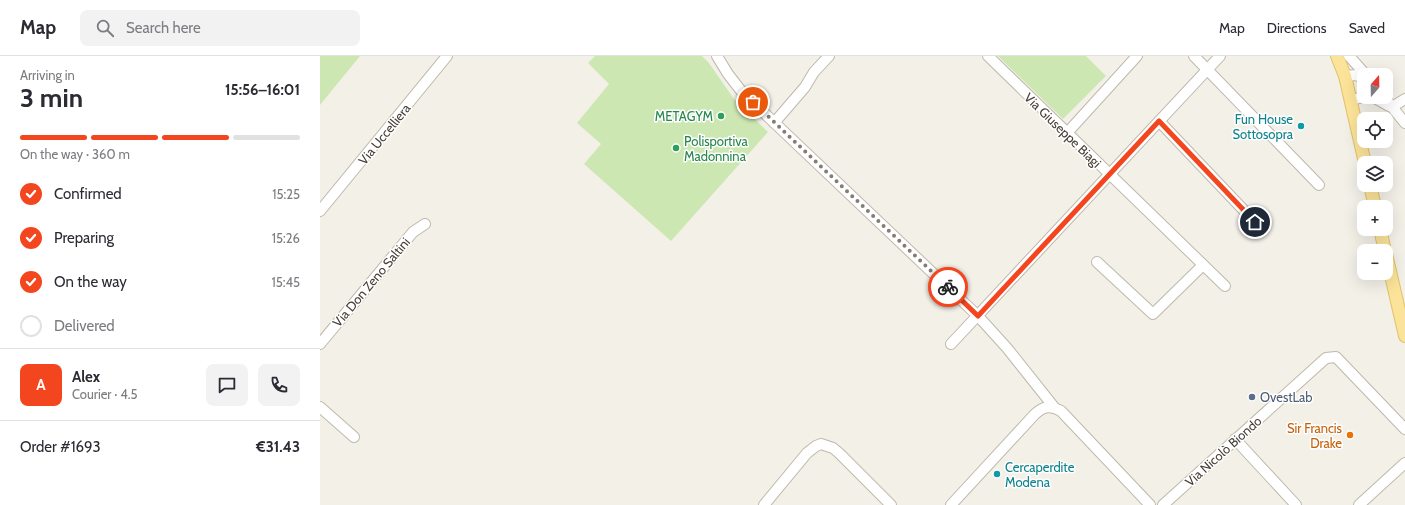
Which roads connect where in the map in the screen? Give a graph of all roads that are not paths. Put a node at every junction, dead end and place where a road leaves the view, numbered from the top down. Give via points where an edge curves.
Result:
1 (447, 56) edge
2 (717, 56) edge
3 (829, 56) edge
4 (988, 56) edge
5 (1137, 56) edge
6 (1194, 56) edge
7 (1220, 56) edge
8 (1337, 56) edge
9 (1349, 56) edge
10 (1360, 68) edge
11 (1207, 69) junction
12 (1345, 76) junction
13 (1357, 76) edge
14 (1357, 98) edge
15 (1405, 99) edge
16 (1351, 100) junction
17 (1386, 104) edge
18 (1389, 104) edge
19 (1392, 107) junction
20 (1159, 121) junction
21 (774, 123) junction
22 (1405, 123) edge
23 (1067, 133) junction
24 (1363, 156) edge
25 (1110, 174) junction
26 (1319, 185) dead end
27 (320, 211) edge
28 (1255, 222) dead end
29 (425, 224) dead end
30 (1097, 262) dead end
31 (1203, 265) junction
32 (1392, 280) edge
33 (1225, 286) dead end
34 (978, 316) junction
35 (1405, 336) edge
36 (320, 344) edge
37 (951, 344) dead end
38 (320, 407) edge
39 (1054, 407) junction
40 (1405, 429) edge
41 (354, 437) dead end
42 (1235, 439) junction
43 (1405, 463) edge
44 (764, 505) edge
45 (891, 505) edge
46 (951, 505) edge
47 (1150, 505) edge
48 (1163, 505) edge
49 (1296, 505) edge
50 (1359, 505) edge

1 - 27 street, Via Uccelliera
2 - 21 street via 742,92
3 - 21 street
4 - 23 street, Via Giuseppe Biagi
5 - 23 street
6 - 11 street
7 - 11 street
8 - 12 main road
9 - 10 street
11 - 20 street
11 - 26 street
12 - 13 street
12 - 16 main road
14 - 16 street
15 - 19 street
16 - 24 main road
17 - 19 street
18 - 19 street
19 - 22 street
20 - 25 street
20 - 28 street
21 - 34 street
23 - 25 street, Via Giuseppe Biagi
25 - 31 street, Via Giuseppe Biagi
25 - 34 street
29 - 36 street, Via Don Zeno Saltini via 413,232
30 - 31 street via 1153,314
31 - 33 street, Via Giuseppe Biagi
32 - 35 main road
34 - 37 street
34 - 39 street
38 - 41 street
39 - 46 street via 1042,408 1035,414
39 - 47 street via 1068,417
40 - 42 street, Via Nicolò Biondo via 1336,357 1331,356 1322,360
42 - 48 street, Via Nicolò Biondo
42 - 49 street
43 - 50 street
44 - 45 street via 807,453 821,444 834,448

